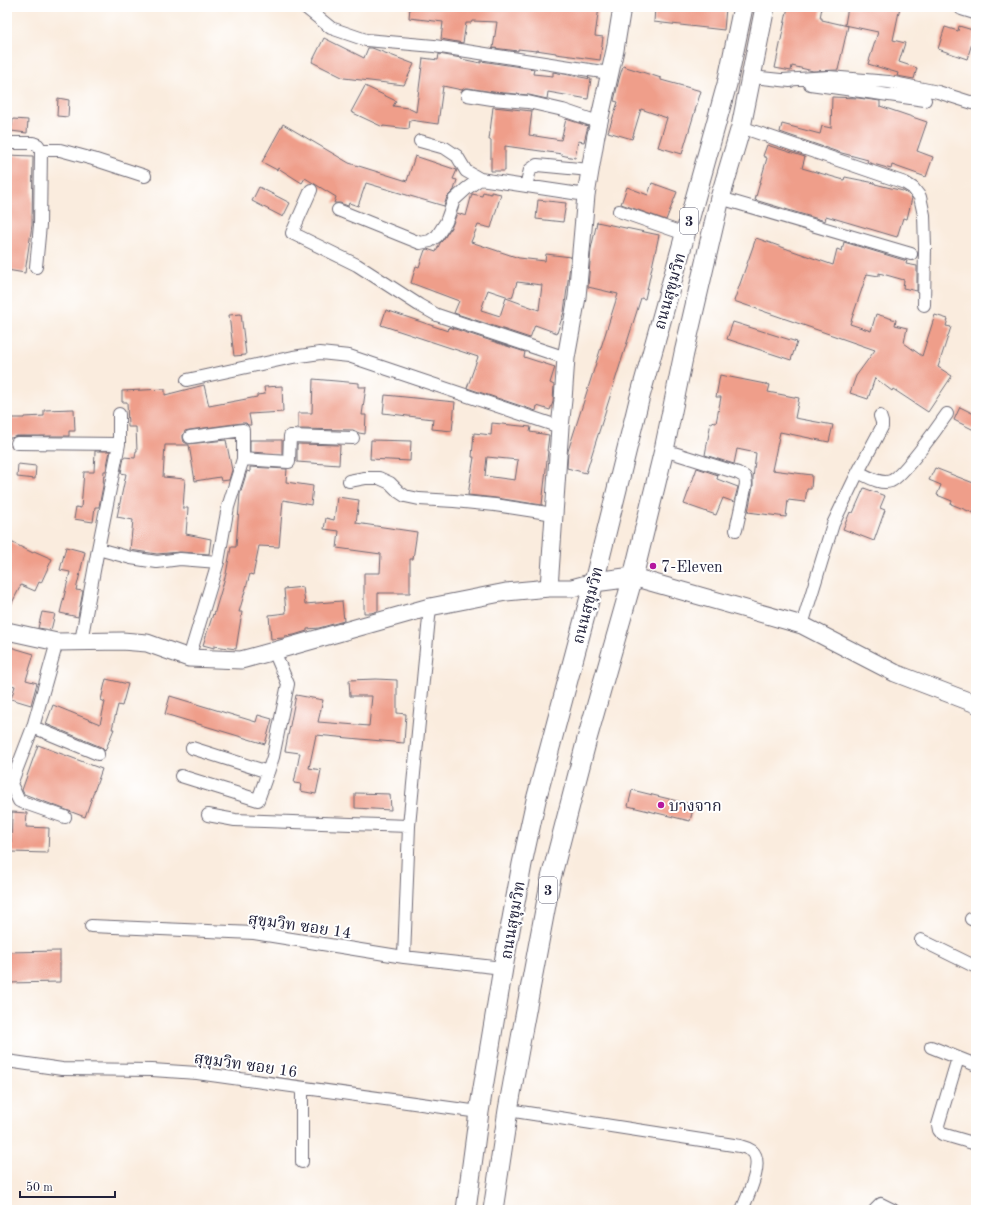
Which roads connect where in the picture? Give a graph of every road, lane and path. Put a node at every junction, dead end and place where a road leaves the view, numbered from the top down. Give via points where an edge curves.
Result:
1 (305, 7) edge
2 (622, 7) edge
3 (743, 7) edge
4 (765, 7) edge
5 (963, 7) edge
6 (976, 11) edge
7 (609, 73) junction
8 (752, 77) junction
9 (783, 80) junction
10 (467, 95) dead end
11 (925, 100) dead end
12 (976, 104) edge
13 (598, 122) junction
14 (741, 127) junction
15 (711, 140) junction
16 (420, 141) dead end
17 (7, 143) edge
18 (735, 148) junction
19 (41, 150) junction
20 (590, 170) junction
21 (145, 176) dead end
22 (480, 179) junction
23 (526, 186) junction
24 (311, 190) dead end
25 (586, 195) junction
26 (720, 198) junction
27 (338, 210) dead end
28 (619, 211) dead end
29 (685, 234) junction
30 (911, 254) dead end
31 (36, 267) dead end
32 (924, 305) dead end
33 (566, 358) junction
34 (187, 380) dead end
35 (119, 414) dead end
36 (947, 414) dead end
37 (880, 416) dead end
38 (560, 427) junction
39 (190, 438) dead end
40 (353, 438) dead end
41 (17, 443) dead end
42 (118, 444) junction
43 (664, 450) junction
44 (243, 459) junction
45 (858, 472) junction
46 (349, 481) dead end
47 (554, 514) junction
48 (736, 530) dead end
49 (98, 549) junction
50 (218, 562) junction
51 (633, 577) junction
52 (594, 582) junction
53 (549, 588) junction
54 (430, 607) junction
55 (802, 625) junction
56 (7, 631) edge
57 (57, 642) junction
58 (81, 642) junction
59 (274, 651) junction
60 (189, 658) junction
61 (976, 704) edge
62 (33, 728) junction
63 (192, 748) dead end
64 (98, 754) dead end
65 (268, 772) junction
66 (181, 776) dead end
67 (9, 784) edge
68 (208, 815) dead end
69 (65, 817) dead end
70 (409, 826) junction
71 (91, 926) dead end
72 (921, 940) dead end
73 (404, 957) junction
74 (976, 967) edge
75 (503, 968) junction
76 (931, 1047) dead end
77 (958, 1058) junction
78 (7, 1061) edge
79 (976, 1065) edge
80 (302, 1088) junction
81 (508, 1110) junction
82 (479, 1112) junction
83 (976, 1144) edge
84 (302, 1162) dead end
85 (466, 1210) edge
86 (494, 1210) edge
87 (742, 1210) edge
88 (875, 1210) edge
89 (893, 1210) edge

1 - 7 street via 331,28 366,40 434,46
2 - 7 street
3 - 15 main road, ถนนสุขุมวิท / 3 via 727,84
4 - 8 main road, ถนนสุขุมวิท / 3
5 - 6 street
7 - 13 street
8 - 9 street
8 - 14 main road, ถนนสุขุมวิท / 3
9 - 11 street
9 - 12 street via 829,77 889,82 938,92
10 - 13 street via 528,102
13 - 20 street
14 - 18 main road, ถนนสุขุมวิท / 3
14 - 32 street via 905,183 913,188 920,197 924,216
15 - 18 main road
15 - 29 main road, ถนนสุขุมวิท / 3
16 - 22 street via 446,148 457,156 466,171
17 - 19 street via 33,143
18 - 26 main road, ถนนสุขุมวิท / 3
19 - 21 street via 60,150
19 - 31 street via 40,225
20 - 23 street via 538,165 530,170
20 - 25 street
22 - 23 street
22 - 27 street via 454,200 446,222 437,236 430,241 420,243
23 - 25 street
24 - 33 street via 292,233 356,265 437,315
25 - 33 street via 577,297
26 - 30 street
26 - 43 main road, ถนนสุขุมวิท / 3
28 - 29 street
29 - 52 main road, ถนนสุขุมวิท / 3 via 639,400
33 - 38 street
34 - 38 street via 320,353 349,356
35 - 42 street
36 - 45 street via 912,460 891,481 882,482
37 - 45 street via 882,427
38 - 47 street
39 - 44 street via 243,430
40 - 44 street via 290,436 289,462
41 - 42 street
42 - 49 street
43 - 48 street via 738,472 745,477 746,484
43 - 51 main road, ถนนสุขุมวิท / 3
44 - 50 street via 228,507
45 - 55 street via 833,524
46 - 47 street via 379,478 390,483 405,496 419,499 494,505
47 - 53 street
49 - 50 street via 157,562 180,559
49 - 58 street
50 - 60 street
51 - 52 main road
51 - 55 street
51 - 81 main road, ถนนสุขุมวิท / 3 via 556,854
52 - 53 street via 572,588
52 - 75 main road, ถนนสุขุมวิท / 3 via 536,800
53 - 54 street via 506,592
54 - 59 street
54 - 70 street
55 - 61 street via 895,672
56 - 57 street
57 - 58 street
57 - 62 street
58 - 60 street via 147,642
59 - 60 street via 240,660
59 - 65 street via 288,684
62 - 64 street
62 - 67 street
63 - 65 street
65 - 66 street via 258,800
67 - 69 street via 19,801
68 - 70 street via 235,820
70 - 73 street
71 - 73 street, สุขุมวิท ซอย 14 via 254,933
72 - 74 street
73 - 75 street, สุขุมวิท ซอย 14
75 - 82 main road, ถนนสุขุมวิท / 3
76 - 77 street
77 - 79 street
77 - 83 street via 938,1125 939,1130 942,1134
78 - 80 street, สุขุมวิท ซอย 16 via 62,1069 197,1073
80 - 82 street, สุขุมวิท ซอย 16
80 - 84 street
81 - 86 main road, ถนนสุขุมวิท / 3
81 - 87 street via 740,1146 752,1151 757,1160 757,1170
82 - 85 main road, ถนนสุขุมวิท / 3
88 - 89 street via 881,1204

